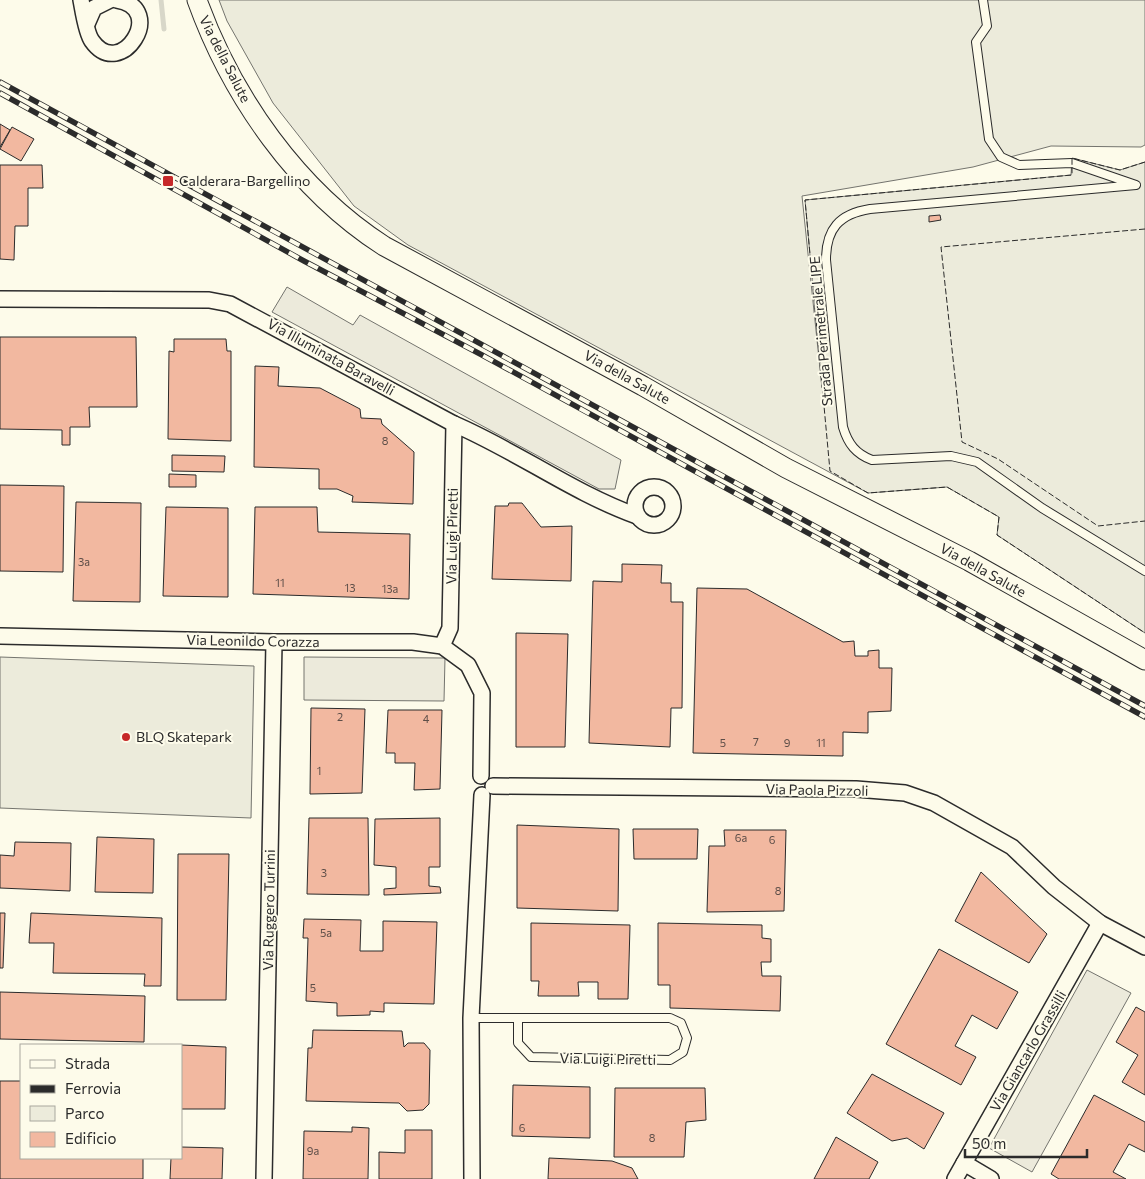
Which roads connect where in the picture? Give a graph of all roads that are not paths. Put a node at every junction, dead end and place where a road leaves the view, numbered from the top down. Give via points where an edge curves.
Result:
1 (81, 0) edge
2 (107, 0) edge
3 (197, 0) edge
4 (983, 0) edge
5 (123, 1) edge
6 (87, 24) junction
7 (1145, 184) edge
8 (1136, 185) junction
9 (0, 298) edge
10 (454, 424) junction
11 (637, 516) dead end
12 (1145, 571) edge
13 (0, 636) edge
14 (274, 642) junction
15 (442, 646) junction
16 (1145, 660) edge
17 (481, 752) junction
18 (485, 786) junction
19 (509, 786) junction
20 (480, 811) junction
21 (1100, 923) junction
22 (1145, 947) edge
23 (471, 1018) junction
24 (518, 1018) junction
25 (964, 1163) junction
26 (264, 1179) edge
27 (472, 1179) edge
28 (955, 1179) edge
29 (991, 1179) edge

1 - 6 street
2 - 6 street via 94,8
3 - 16 street, Via della Salute via 236,86 270,138 301,175 363,232 786,468 969,561
4 - 8 lane via 987,26 976,42 989,139 1001,157 1019,165 1072,163
5 - 6 street via 138,17 138,34 134,42 121,51 112,52 96,46
7 - 8 lane
8 - 12 lane, Strada Perimetrale LIPE via 857,211 839,221 832,230 826,260 841,417 846,438 857,452 877,461 951,456 977,462 1042,508
9 - 10 street, Via Illuminata Baravelli via 209,300 230,304
10 - 11 street, Via Illuminata Baravelli via 482,436 606,505
10 - 15 street, Via Luigi Piretti via 450,628
13 - 14 street, Via Leonildo Corazza
14 - 15 street, Via Leonildo Corazza via 413,642
14 - 26 street, Via Ruggero Turrini
15 - 17 street, Via Leonildo Corazza via 468,664 482,693
17 - 18 street
17 - 19 street via 492,773
18 - 19 street, Via Paola Pizzoli
18 - 20 street
19 - 20 street
19 - 21 street, Via Paola Pizzoli via 856,789 905,793 934,803 1012,847 1054,887
20 - 23 street
21 - 22 street, Via Paola Pizzoli
21 - 25 street, Via Giancarlo Grassilli
23 - 24 lane, Via Luigi Piretti
23 - 27 street
24 - 24 lane, Via Luigi Piretti via 518,1044 531,1057 670,1060 683,1052 687,1038 681,1023 670,1018
25 - 28 street, Via Giancarlo Grassilli
25 - 29 street

